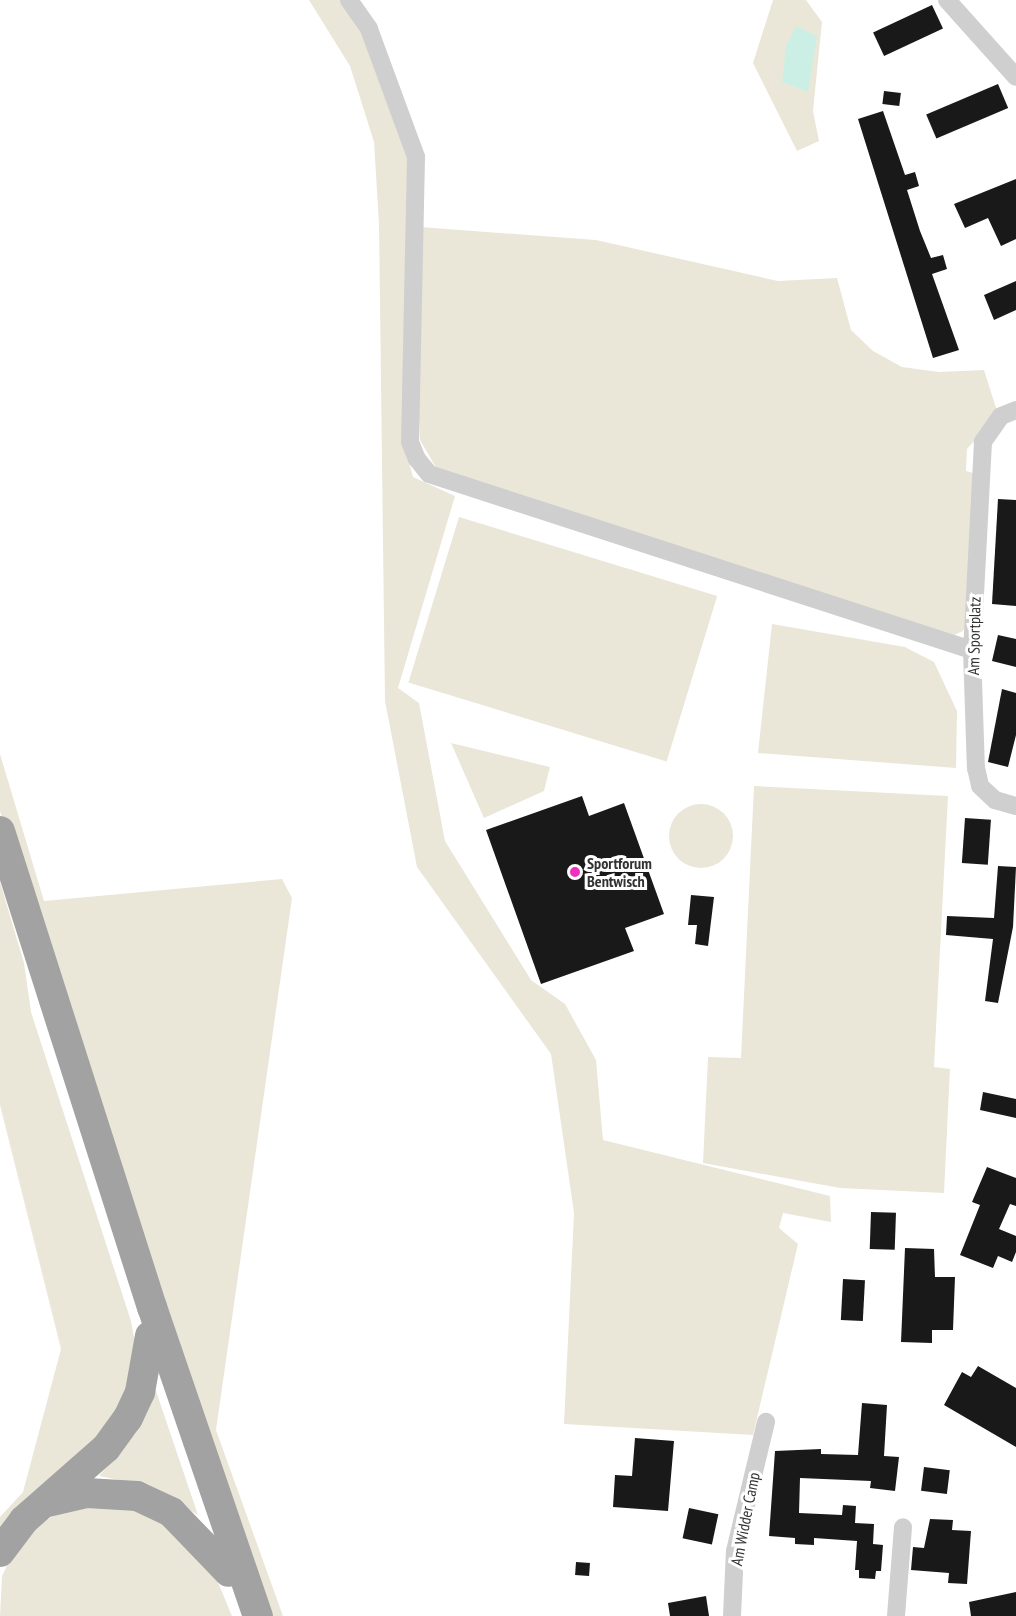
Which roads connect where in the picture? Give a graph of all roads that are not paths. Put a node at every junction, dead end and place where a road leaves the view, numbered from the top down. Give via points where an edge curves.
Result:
1 (349, 0) edge
2 (947, 0) edge
3 (1016, 77) edge
4 (1016, 410) edge
5 (972, 650) junction
6 (1016, 806) edge
7 (0, 831) edge
8 (0, 863) edge
9 (150, 1336) junction
10 (766, 1422) dead end
11 (44, 1503) junction
12 (903, 1527) dead end
13 (0, 1552) edge
14 (229, 1572) junction
15 (244, 1616) edge
16 (258, 1616) edge
17 (732, 1616) edge
18 (896, 1616) edge

1 - 5 street via 369,29 416,156 410,442 429,474
2 - 3 street
4 - 5 street, Am Sportplatz via 1001,416 983,442
5 - 6 street, Am Sportplatz via 980,786 995,800
7 - 16 highway via 152,1307
8 - 9 highway
9 - 11 highway via 140,1392 128,1418 106,1448
9 - 14 highway
10 - 17 street, Am Widder Camp via 735,1551
11 - 13 highway
11 - 14 highway via 87,1493 137,1496 171,1512
12 - 18 street
14 - 15 highway

